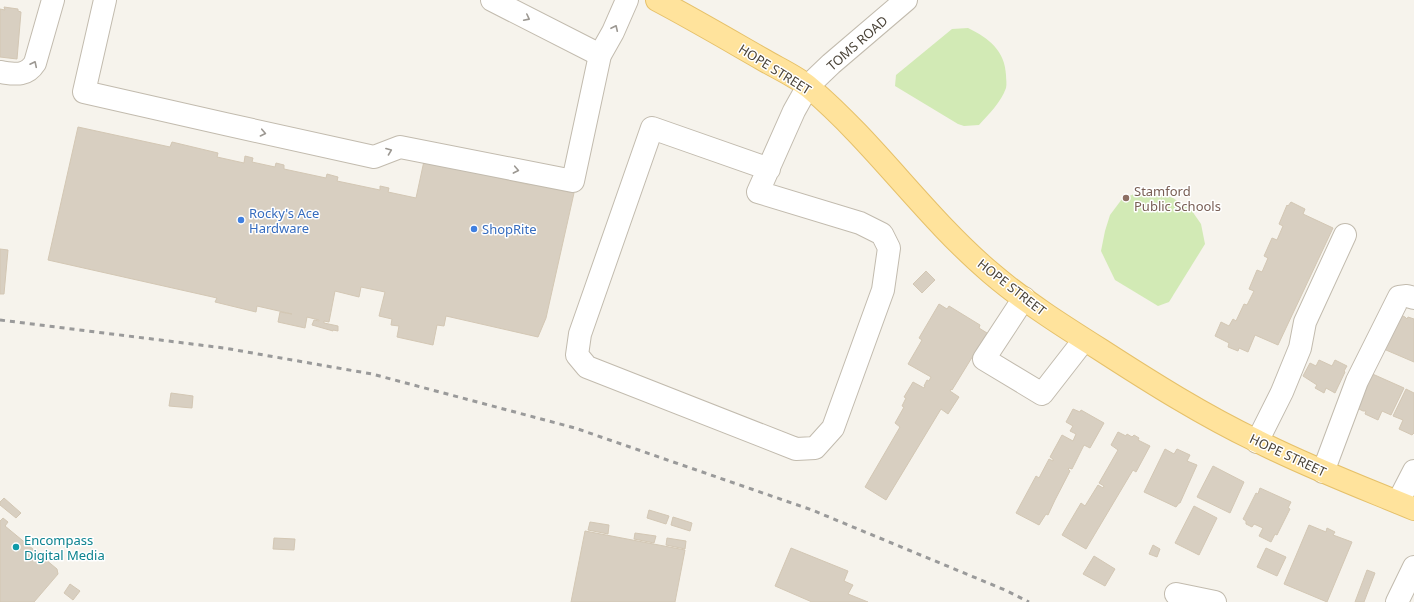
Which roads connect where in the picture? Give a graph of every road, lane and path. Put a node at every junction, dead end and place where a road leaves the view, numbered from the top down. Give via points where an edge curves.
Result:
1 (53, 0) edge
2 (105, 0) edge
3 (492, 0) edge
4 (627, 0) edge
5 (657, 0) edge
6 (906, 0) edge
7 (600, 55) junction
8 (0, 72) edge
9 (808, 86) junction
10 (769, 169) junction
11 (1345, 235) dead end
12 (1024, 298) junction
13 (1414, 298) edge
14 (1084, 340) junction
15 (1257, 442) junction
16 (1414, 471) edge
17 (1324, 472) junction
18 (1406, 506) edge
19 (1414, 567) edge
20 (1176, 594) dead end
21 (1215, 602) edge
22 (1397, 602) edge

8 -> 1 street via 19,74 30,71 35,63
2 -> 7 street via 84,92 374,156 400,147 573,181
3 -> 7 street
7 -> 4 street
5 - 9 main road, HOPE STREET
6 - 9 street, TOMS ROAD
9 - 10 street, TOMS ROAD
9 - 12 main road, HOPE STREET via 861,137 959,242 989,271
10 - 10 street, TOMS ROAD via 758,192 860,223 882,234 889,248 883,290 833,428 815,448 796,449 587,367 577,355 580,334 652,128
11 - 15 street via 1305,322 1300,348 1282,392
12 - 14 main road, HOPE STREET
12 - 14 street via 984,359 1042,394
13 - 17 street via 1399,297 1357,381
14 - 15 main road, HOPE STREET via 1190,406
15 - 17 main road, HOPE STREET
16 - 18 street
17 - 18 main road, HOPE STREET
19 - 22 street
20 - 21 street

